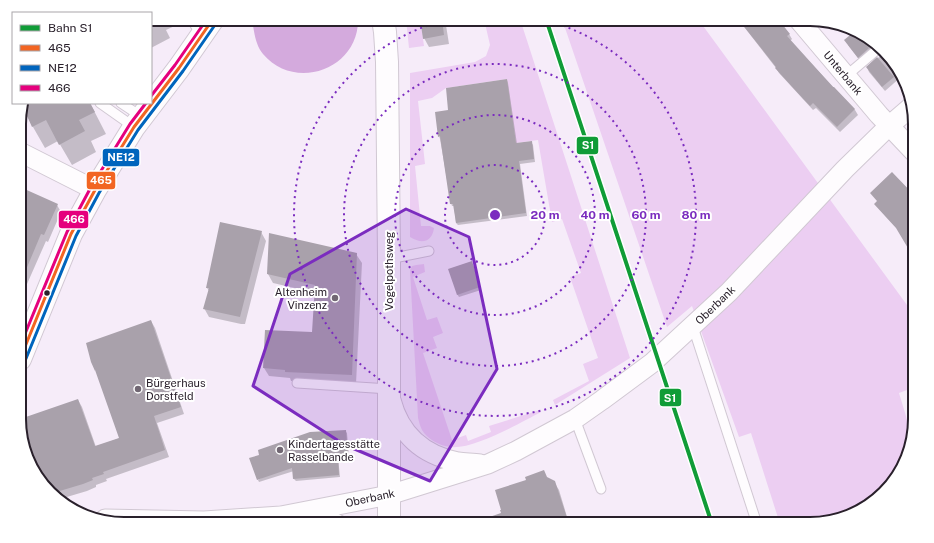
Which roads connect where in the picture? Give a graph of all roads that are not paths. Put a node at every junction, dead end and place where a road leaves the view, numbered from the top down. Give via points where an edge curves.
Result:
1 (201, 26) edge
2 (384, 26) edge
3 (804, 26) edge
4 (876, 51) edge
5 (846, 76) junction
6 (152, 101) edge
7 (102, 104) edge
8 (122, 104) edge
9 (150, 104) edge
10 (907, 111) edge
11 (138, 122) junction
12 (889, 126) junction
13 (908, 146) edge
14 (26, 155) edge
15 (94, 190) junction
16 (429, 251) dead end
17 (389, 259) junction
18 (693, 327) junction
19 (26, 344) edge
20 (297, 383) dead end
21 (389, 391) junction
22 (575, 419) junction
23 (488, 464) junction
24 (601, 489) dead end
25 (389, 495) junction
26 (319, 508) junction
27 (266, 517) edge
28 (335, 517) edge
29 (389, 517) edge
30 (755, 517) edge

1 - 6 street
2 - 17 street, Vogelpothsweg via 387,62
3 - 5 street, Unterbank
4 - 5 lane
5 - 12 street, Unterbank
7 - 11 lane
8 - 11 lane
9 - 11 street
10 - 12 street, Oberbank
11 - 15 street
12 - 13 street, Unterbank
12 - 18 street, Oberbank
14 - 15 street
15 - 19 street via 70,234
16 - 17 lane
17 - 21 street, Vogelpothsweg
18 - 22 street, Oberbank via 652,363
18 - 30 lane
20 - 21 lane
21 - 23 street, Oberbank via 402,428 422,448 437,456 458,462
21 - 25 street, Vogelpothsweg
22 - 23 street, Oberbank
22 - 24 lane
23 - 25 street, Oberbank
25 - 26 street, Oberbank
25 - 29 street, Vogelpothsweg
26 - 27 street, Oberbank
26 - 28 lane

